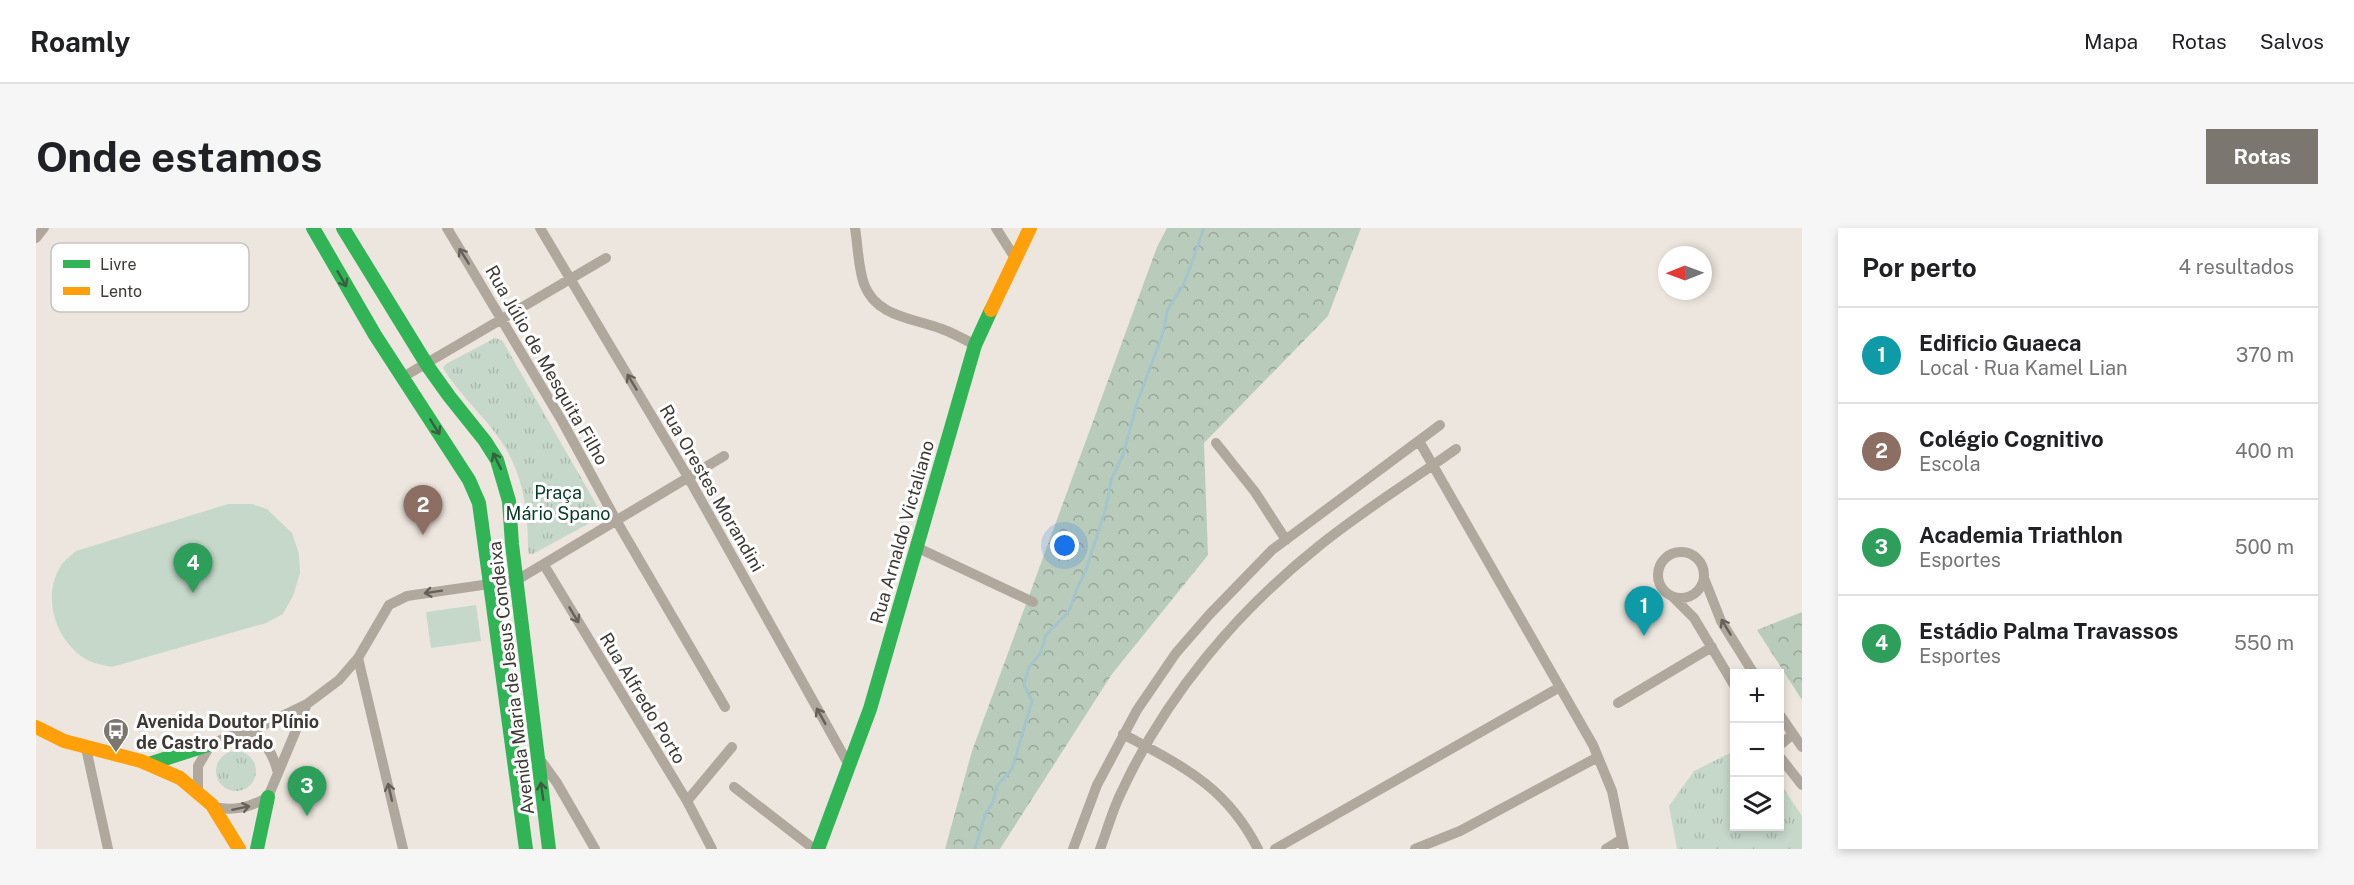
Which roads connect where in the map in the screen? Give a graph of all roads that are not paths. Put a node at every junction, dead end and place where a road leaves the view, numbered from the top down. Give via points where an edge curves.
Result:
1 (44, 228) edge
2 (313, 228) edge
3 (343, 228) edge
4 (447, 228) edge
5 (540, 228) edge
6 (855, 228) edge
7 (996, 228) edge
8 (1030, 228) edge
9 (36, 238) edge
10 (606, 258) dead end
11 (1014, 258) junction
12 (571, 280) junction
13 (503, 319) junction
14 (975, 345) junction
15 (426, 363) junction
16 (403, 377) junction
17 (1440, 424) dead end
18 (1419, 441) junction
19 (1216, 443) dead end
20 (1456, 449) dead end
21 (724, 456) dead end
22 (1433, 466) junction
23 (688, 477) junction
24 (616, 520) junction
25 (1286, 540) junction
26 (916, 547) junction
27 (544, 565) junction
28 (1704, 578) junction
29 (517, 580) junction
30 (491, 583) junction
31 (1673, 597) junction
32 (1033, 602) dead end
33 (1712, 647) junction
34 (358, 658) junction
35 (1751, 669) edge
36 (1730, 678) edge
37 (1560, 687) junction
38 (1618, 703) dead end
39 (307, 704) junction
40 (725, 707) dead end
41 (1784, 723) edge
42 (36, 727) edge
43 (247, 733) junction
44 (1123, 734) junction
45 (1792, 735) junction
46 (1784, 741) edge
47 (211, 744) junction
48 (1146, 746) junction
49 (732, 747) dead end
50 (1802, 747) edge
51 (86, 748) junction
52 (537, 755) junction
53 (1598, 757) junction
54 (152, 763) junction
55 (1784, 763) edge
56 (850, 767) junction
57 (278, 773) junction
58 (1802, 785) edge
59 (734, 787) dead end
60 (198, 791) junction
61 (268, 796) junction
62 (687, 801) junction
63 (213, 807) junction
64 (1623, 844) edge
65 (108, 849) edge
66 (239, 849) edge
67 (257, 849) edge
68 (403, 849) edge
69 (526, 849) edge
70 (549, 849) edge
71 (595, 849) edge
72 (712, 849) edge
73 (816, 849) edge
74 (1072, 849) edge
75 (1100, 849) edge
76 (1258, 849) edge
77 (1275, 849) edge
78 (1414, 849) edge
79 (1606, 849) edge

1 - 9 street
2 -> 16 main road, Avenida Maria de Jesus Condeixa
3 - 15 main road, Avenida Maria de Jesus Condeixa
13 -> 4 street, Rua Júlio de Mesquita Filho
5 - 12 street, Rua Orestes Morandini
6 - 14 street via 864,284 874,300 903,318 941,328
7 - 11 street
8 - 11 main road, Rua Arnaldo Victaliano
10 - 12 street
11 - 14 main road, Rua Arnaldo Victaliano
12 - 13 street
23 -> 12 street, Rua Orestes Morandini
13 - 15 street
13 - 24 street, Rua Júlio de Mesquita Filho
14 - 26 main road, Rua Arnaldo Victaliano
15 - 16 street
29 -> 15 main road, Avenida Maria de Jesus Condeixa via 512,510 496,457
16 -> 30 main road, Avenida Maria de Jesus Condeixa via 469,480 479,503
17 - 18 street
18 - 22 street
18 - 25 street
19 - 25 street via 1256,492
20 - 22 street
21 - 23 street
22 - 37 street
22 - 48 street via 1320,545 1256,601 1195,673
23 - 24 street
56 -> 23 street, Rua Orestes Morandini
24 - 27 street
24 - 40 street, Rua Júlio de Mesquita Filho
25 - 44 street via 1242,580 1176,653
26 - 32 street
26 - 56 main road, Rua Arnaldo Victaliano
27 - 29 street
27 -> 62 street, Rua Alfredo Porto
28 - 31 street via 1693,595
28 - 31 street via 1704,570 1695,557 1688,553 1672,554 1658,572 1661,587
35 -> 28 street via 1721,621
29 - 30 street
29 - 52 main road, Avenida Maria de Jesus Condeixa
30 -> 34 street via 407,596 388,605
30 - 69 main road, Avenida Maria de Jesus Condeixa
31 - 33 street via 1694,618
33 - 36 street
33 - 38 street
34 - 39 street via 339,680
68 -> 34 street
37 - 53 street
37 - 77 street
39 - 43 street
39 - 57 street
41 - 45 street
42 - 51 main road via 46,735
43 - 47 street
43 - 57 street via 265,744
44 - 48 street
44 - 74 street via 1097,785
45 - 46 street
45 - 50 street
47 - 54 main road
47 - 60 street via 198,766
48 - 75 street via 1120,795
48 - 76 street via 1210,786
49 - 62 street
51 - 54 main road
51 - 65 street
70 -> 52 main road, Avenida Maria de Jesus Condeixa
52 - 71 street
53 - 64 street via 1612,791
53 - 78 street via 1460,831
54 - 60 main road
55 - 58 street
56 - 73 main road, Rua Arnaldo Victaliano
57 - 61 street
59 - 73 street
60 - 63 main road
63 -> 61 street via 242,808
61 - 67 main road
62 - 72 street, Rua Alfredo Porto
63 - 66 main road
64 - 79 street

